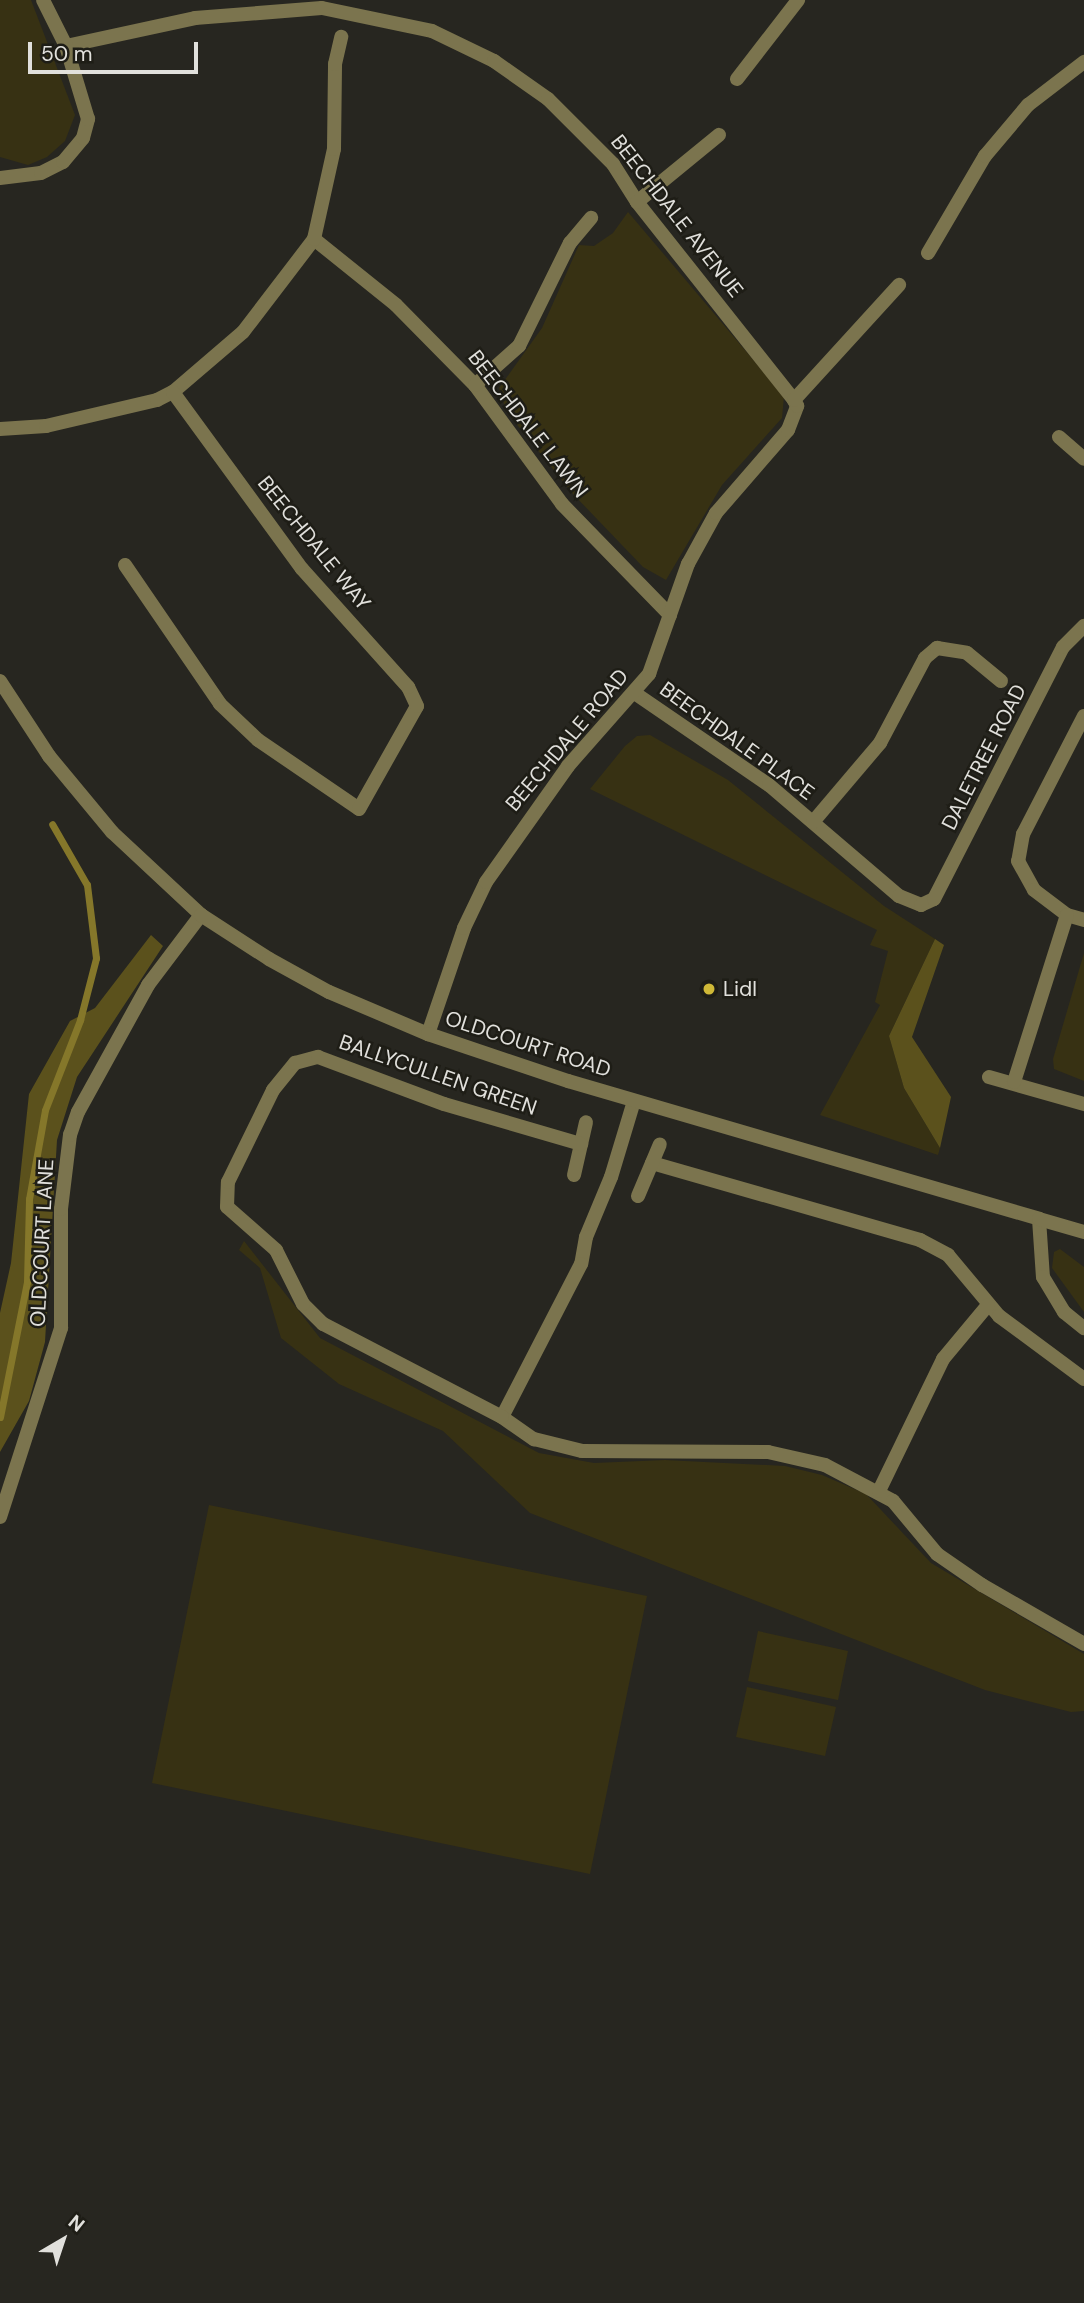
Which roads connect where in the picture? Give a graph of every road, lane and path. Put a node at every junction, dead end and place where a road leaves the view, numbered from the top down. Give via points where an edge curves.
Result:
1 (43, 0) edge
2 (798, 0) edge
3 (341, 37) dead end
4 (66, 46) junction
5 (1084, 62) edge
6 (737, 79) dead end
7 (719, 135) dead end
8 (0, 178) edge
9 (637, 202) junction
10 (591, 218) dead end
11 (314, 239) junction
12 (928, 253) dead end
13 (900, 285) dead end
14 (475, 385) junction
15 (173, 392) junction
16 (794, 400) junction
17 (0, 429) edge
18 (1059, 437) dead end
19 (1084, 459) edge
20 (125, 565) dead end
21 (670, 615) junction
22 (1084, 626) edge
23 (0, 681) edge
24 (1002, 681) dead end
25 (636, 694) junction
26 (1084, 716) edge
27 (813, 822) junction
28 (921, 905) joint
29 (201, 915) junction
30 (1067, 915) junction
31 (1084, 920) edge
32 (428, 1034) junction
33 (989, 1077) dead end
34 (1014, 1083) junction
35 (634, 1101) junction
36 (1084, 1104) edge
37 (586, 1122) dead end
38 (581, 1144) junction
39 (660, 1144) dead end
40 (652, 1164) junction
41 (574, 1175) dead end
42 (638, 1196) dead end
43 (1040, 1219) junction
44 (1084, 1232) edge
45 (988, 1305) junction
46 (1084, 1328) edge
47 (1084, 1379) edge
48 (502, 1418) junction
49 (879, 1491) junction
50 (0, 1517) edge
51 (1084, 1644) edge

1 - 4 street
2 - 6 street
3 - 11 street via 335,64 334,149
4 - 8 street via 88,119 83,138 63,162 41,173
4 - 9 street, BEECHDALE AVENUE via 195,18 322,8 385,18 432,31 494,61 548,99 613,164
5 - 12 street via 1028,105 985,156
7 - 9 street
9 - 16 street, BEECHDALE AVENUE
10 - 14 street via 570,243 519,346
11 - 14 street, BEECHDALE LAWN via 396,305
11 - 15 street via 243,332
13 - 16 street
14 - 21 street, BEECHDALE LAWN via 562,504
15 - 17 street via 46,426
15 - 20 street, BEECHDALE WAY via 302,569 408,687 417,706 359,809 258,740 220,704
16 - 21 street, BEECHDALE ROAD via 797,406 789,430 716,513 688,564
18 - 19 street
21 - 25 street, BEECHDALE ROAD via 659,652
22 - 28 street, DALETREE ROAD via 1063,647 934,899
23 - 29 street, OLDCOURT ROAD via 83,801
24 - 27 street, BEECHDALE PLACE via 967,653 937,648 925,658 880,743
25 - 27 street, BEECHDALE PLACE via 769,785
25 - 32 street, BEECHDALE ROAD via 568,766 486,883 464,928
26 - 30 street via 1023,834 1018,861 1034,890
27 - 28 street, BEECHDALE PLACE via 899,896
29 - 32 street, OLDCOURT ROAD via 329,992
29 - 50 street, OLDCOURT LANE via 148,985 78,1112 70,1135 61,1209 61,1328
30 - 31 street
30 - 34 street
32 - 35 street, OLDCOURT ROAD
33 - 34 street
34 - 36 street
35 - 43 street, OLDCOURT ROAD
35 - 48 street via 611,1177 586,1237 581,1264
37 - 38 street
38 - 41 street
38 - 48 street, BALLYCULLEN GREEN via 456,1108 318,1057 295,1063 273,1090 228,1182 227,1207 276,1250 303,1304 323,1324
39 - 40 street
40 - 42 street
40 - 45 street via 920,1240 948,1255
43 - 44 street, OLDCOURT ROAD
43 - 46 street via 1043,1276 1063,1312
45 - 47 street
45 - 49 street via 943,1359
48 - 49 street, BALLYCULLEN GREEN via 534,1439 582,1451 768,1452 825,1465
49 - 51 street, BALLYCULLEN GREEN via 893,1501 937,1554

